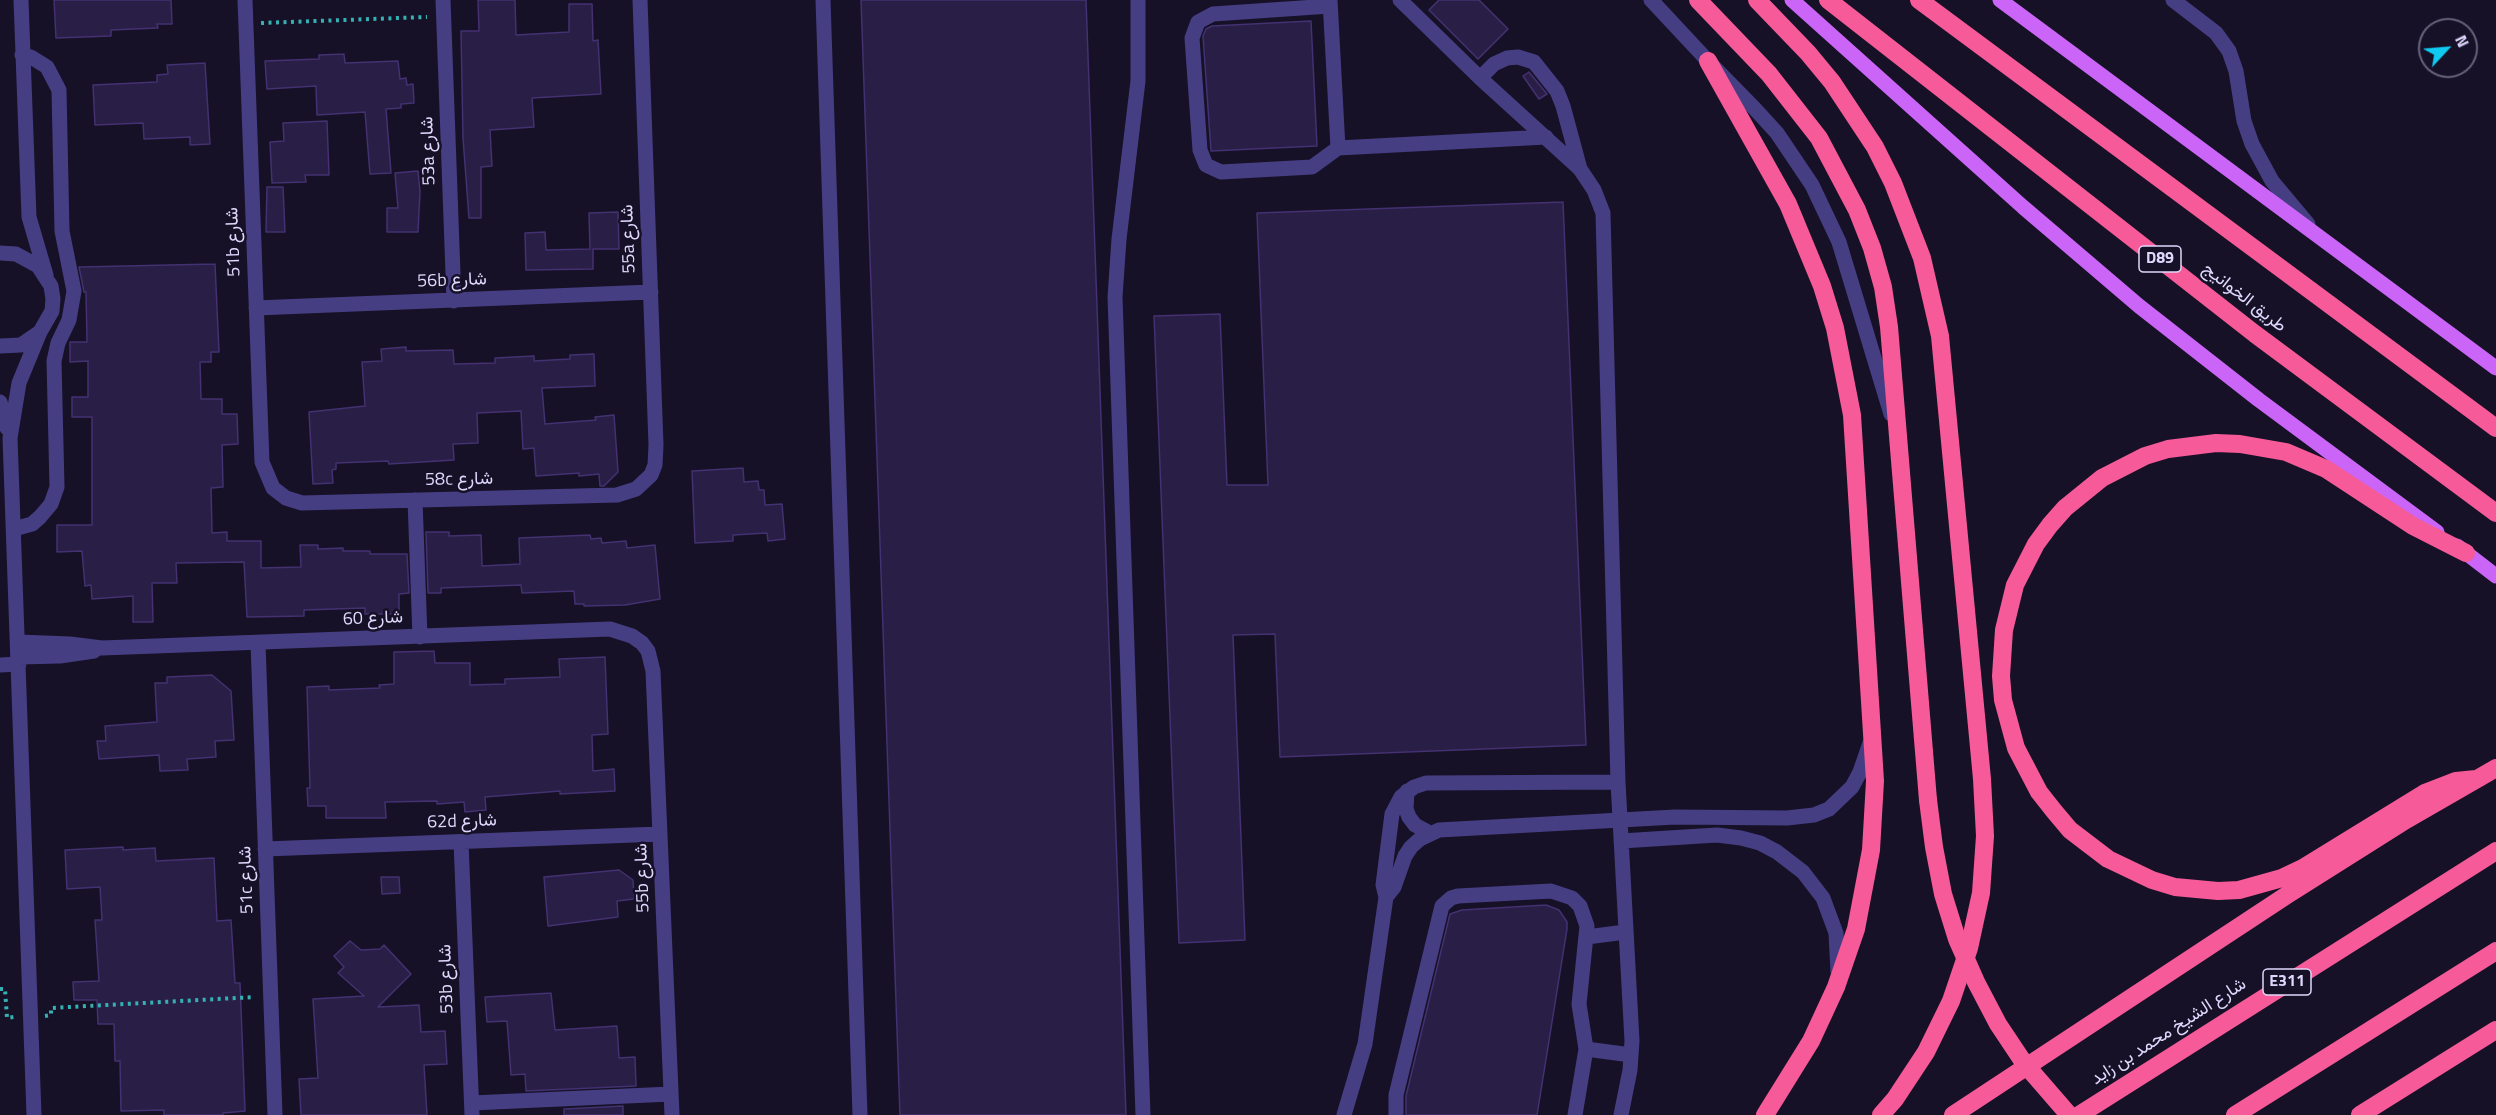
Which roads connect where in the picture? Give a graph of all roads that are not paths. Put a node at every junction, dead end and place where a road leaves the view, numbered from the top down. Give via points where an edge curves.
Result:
1 (21, 0) edge
2 (246, 0) edge
3 (442, 0) edge
4 (640, 0) edge
5 (823, 0) edge
6 (1138, 0) edge
7 (1400, 0) edge
8 (1651, 0) edge
9 (1698, 0) edge
10 (1757, 0) edge
11 (1792, 0) edge
12 (1828, 0) edge
13 (1919, 0) edge
14 (2000, 0) edge
15 (2173, 0) edge
16 (1330, 3) edge
17 (22, 55) junction
18 (1708, 62) junction
19 (1480, 78) junction
20 (1546, 137) junction
21 (1338, 148) junction
22 (1580, 169) junction
23 (2322, 239) junction
24 (0, 253) edge
25 (46, 275) junction
26 (651, 292) junction
27 (454, 300) junction
28 (256, 308) junction
29 (40, 332) junction
30 (0, 346) edge
31 (2496, 368) edge
32 (0, 402) edge
33 (2496, 428) edge
34 (10, 438) junction
35 (1898, 440) junction
36 (651, 475) joint
37 (269, 482) joint
38 (415, 500) junction
39 (2496, 513) edge
40 (14, 529) junction
41 (2466, 553) junction
42 (2496, 576) edge
43 (420, 637) junction
44 (258, 643) junction
45 (642, 643) joint
46 (18, 654) junction
47 (0, 665) edge
48 (1871, 724) junction
49 (2496, 768) edge
50 (2476, 778) junction
51 (1618, 782) junction
52 (1407, 791) junction
53 (1718, 816) junction
54 (1620, 820) junction
55 (1430, 833) junction
56 (660, 834) junction
57 (1718, 835) junction
58 (1621, 841) junction
59 (461, 842) junction
60 (265, 849) junction
61 (2496, 851) edge
62 (1386, 897) junction
63 (1626, 932) junction
64 (1587, 937) junction
65 (2496, 951) edge
66 (1836, 987) junction
67 (2496, 1030) edge
68 (1586, 1049) junction
69 (1631, 1055) junction
70 (671, 1094) junction
71 (472, 1109) edge
72 (34, 1115) edge
73 (275, 1115) edge
74 (672, 1115) edge
75 (860, 1115) edge
76 (1143, 1115) edge
77 (1344, 1115) edge
78 (1396, 1115) edge
79 (1575, 1115) edge
80 (1621, 1115) edge
81 (1765, 1115) edge
82 (1881, 1115) edge
83 (1953, 1115) edge
84 (2069, 1115) edge
85 (2079, 1115) edge
86 (2235, 1115) edge
87 (2360, 1115) edge

1 - 17 street
2 - 28 street, 51b شارع
3 - 27 street, 53a شارع
4 - 26 street, 55a شارع
5 - 75 street
6 - 76 street via 1138,81 1115,297
7 - 19 street
8 - 18 street
9 - 35 highway via 1795,105 1818,138 1857,210 1883,287
10 - 82 highway via 1826,75 1875,147 1922,258 1940,336 1982,780 1985,836 1981,892 1969,948 1951,1001 1926,1052
11 - 41 main road via 2139,306
12 - 39 highway, طريق الخوانيج / D89 via 2255,334
13 - 33 highway
14 - 23 main road
15 - 23 street via 2223,42 2236,71 2244,121 2262,166
16 - 21 street
16 - 21 street via 1205,17 1193,30 1193,50 1200,150 1206,165 1213,170 1312,167
17 - 25 street via 29,217
17 - 40 street via 47,67 59,90 62,231 74,291 69,320 54,361 57,487 51,504 40,517 32,524
18 - 35 street via 1777,133 1827,213 1849,272
18 - 48 highway via 1788,204 1835,328 1852,416
19 - 20 street
19 - 22 street via 1507,58 1534,62 1557,91
20 - 21 street
20 - 22 street
22 - 51 street via 1599,200 1604,228
23 - 31 main road
24 - 25 street via 28,258
25 - 29 street via 51,286 52,311
26 - 27 street, 56b شارع
26 - 36 street, 55a شارع via 656,445
27 - 28 street, 56b شارع
28 - 37 street, 51b شارع via 261,451
29 - 30 street via 21,345
29 - 34 street via 19,383
32 - 34 street
34 - 40 street
35 - 84 highway, bridge via 1929,800 1943,894 1957,939 1998,1024 2024,1063
36 - 38 street, 58c شارع via 636,489 617,495
37 - 38 street, 58c شارع via 286,498 302,503
38 - 43 street
40 - 46 street
41 - 42 main road
41 - 50 highway via 2413,526 2326,469 2286,452 2216,443 2168,449 2102,478 2050,525 2024,564 2012,596 2004,630 2001,676 2016,748 2054,811 2070,830 2108,859 2152,880 2175,886 2239,890 2282,878 2425,793
43 - 44 street, شارع 60
43 - 45 street, شارع 60 via 610,629
44 - 46 street, شارع 60 via 102,648 71,655
44 - 60 street, 51c شارع
45 - 56 street, 55b شارع via 653,671
46 - 47 street, شارع 60
46 - 72 street
48 - 53 street via 1860,772 1852,787 1829,809 1787,818
48 - 66 highway via 1875,781 1871,850 1856,929
49 - 50 highway
50 - 83 highway via 2287,895
51 - 52 street via 1425,783
51 - 54 street
52 - 55 street via 1409,817
52 - 62 street via 1392,814 1383,885
53 - 54 street
53 - 57 street
54 - 55 street
54 - 58 street
55 - 62 street via 1411,847
56 - 59 street, 62d شارع
56 - 70 street, 55b شارع
57 - 58 street
57 - 66 street via 1760,843 1791,861 1814,884 1836,933
58 - 63 street
59 - 60 street, 62d شارع
59 - 71 street, 53b شارع
60 - 73 street, 51c شارع
61 - 85 highway, شارع الشيخ محمد بن زايد / E311
62 - 77 street via 1365,1044
63 - 64 street
63 - 69 street
64 - 68 street via 1579,1004
64 - 78 street via 1580,906 1562,893 1458,896 1446,901 1439,912 1396,1095
65 - 86 highway
66 - 81 highway via 1811,1041
67 - 87 highway
68 - 69 street
68 - 79 street
69 - 80 street
70 - 71 street
70 - 74 street, 55b شارع

